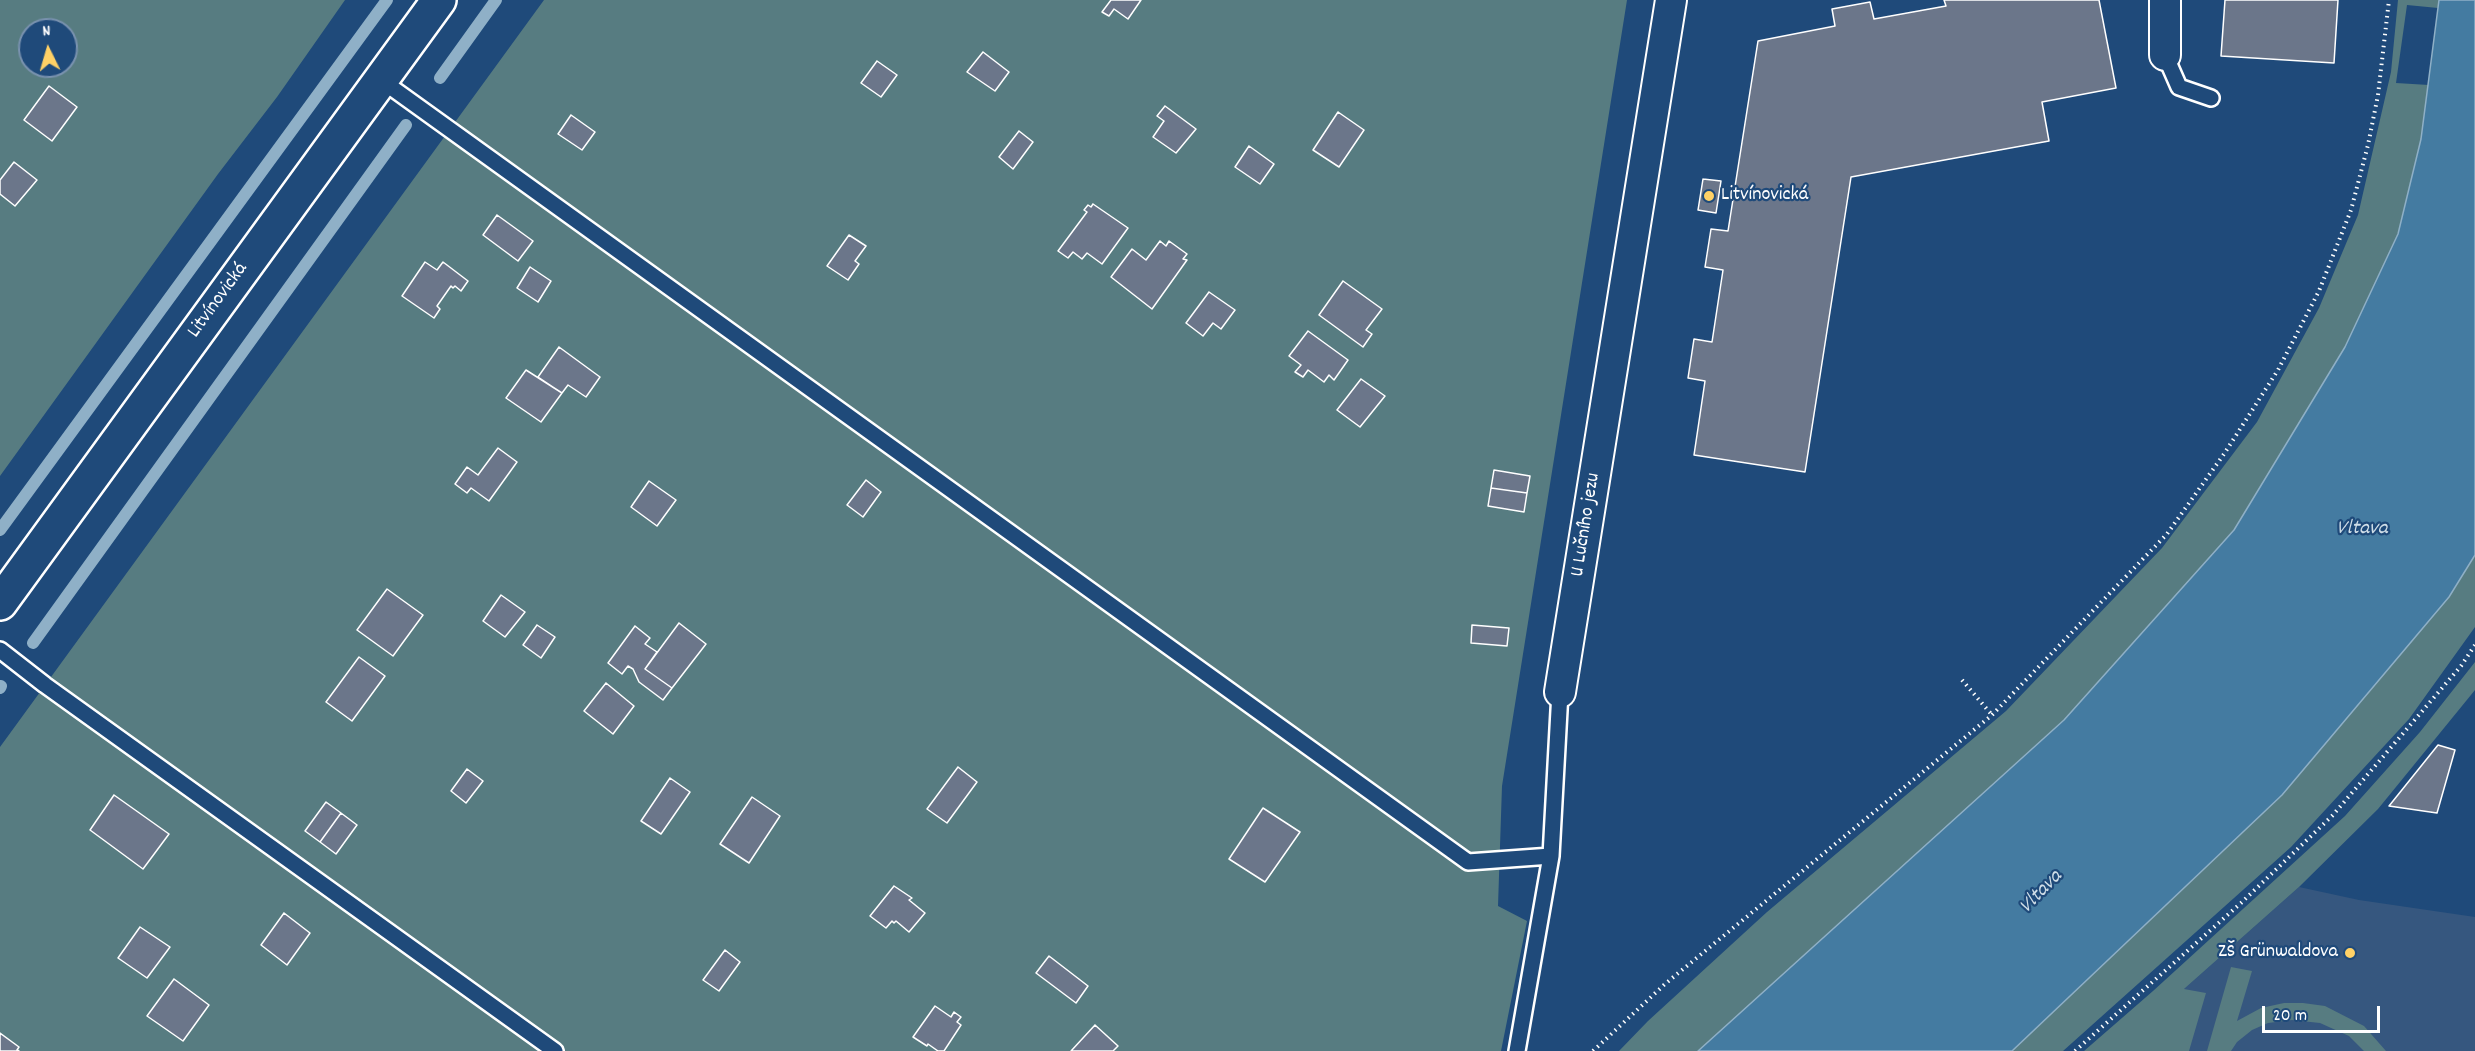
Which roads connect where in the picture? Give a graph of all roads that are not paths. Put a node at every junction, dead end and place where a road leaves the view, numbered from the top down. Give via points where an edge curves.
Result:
1 (439, 0) edge
2 (1671, 0) edge
3 (2165, 0) edge
4 (2165, 55) joint
5 (381, 80) junction
6 (2211, 98) dead end
7 (0, 603) edge
8 (0, 650) edge
9 (1560, 692) joint
10 (1551, 856) junction
11 (555, 1051) edge
12 (1517, 1051) edge

1 - 5 main road, Litvínovická
2 - 9 street, U Lučního jezu
3 - 4 street
4 - 6 lane via 2178,87
5 - 7 main road, Litvínovická
5 - 10 lane via 1468,862
8 - 11 lane
9 - 10 lane, U Lučního jezu
10 - 12 lane, U Lučního jezu

